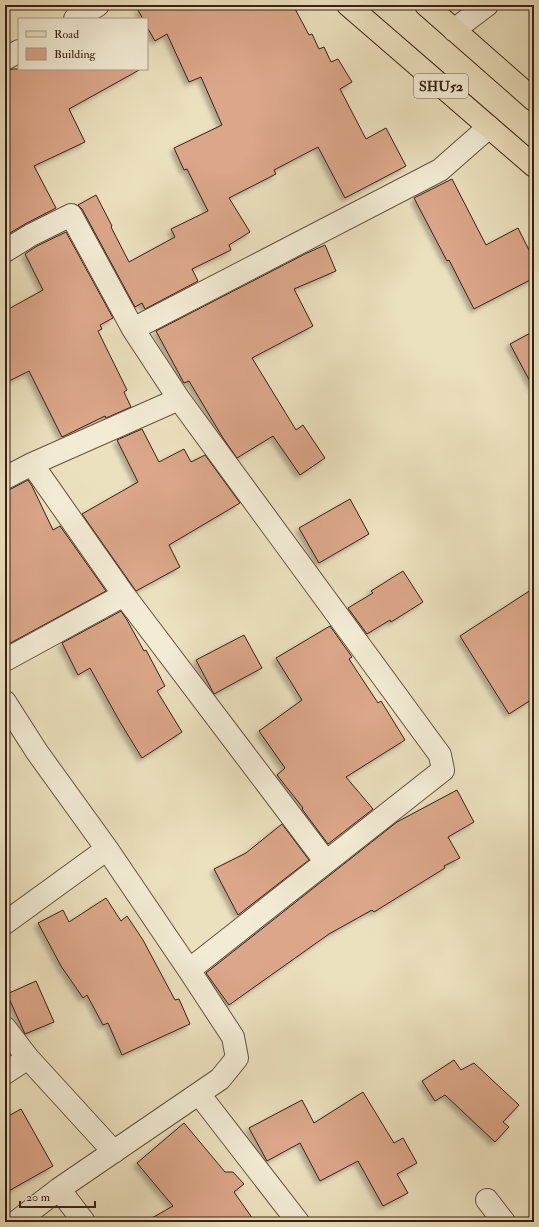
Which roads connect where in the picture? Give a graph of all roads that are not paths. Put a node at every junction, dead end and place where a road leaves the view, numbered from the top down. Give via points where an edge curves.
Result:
1 (98, 5) edge
2 (348, 5) edge
3 (426, 5) edge
4 (487, 5) edge
5 (77, 18) edge
6 (454, 30) junction
7 (18, 52) edge
8 (5, 59) edge
9 (534, 100) edge
10 (489, 127) junction
11 (534, 166) edge
12 (5, 251) edge
13 (133, 329) junction
14 (179, 399) junction
15 (32, 464) junction
16 (5, 478) edge
17 (124, 595) junction
18 (5, 660) edge
19 (5, 702) edge
20 (107, 849) junction
21 (326, 862) junction
22 (5, 924) edge
23 (189, 970) junction
24 (5, 1028) edge
25 (28, 1058) junction
26 (5, 1073) edge
27 (199, 1094) junction
28 (114, 1152) junction
29 (59, 1189) junction
30 (487, 1200) dead end
31 (16, 1222) edge
32 (84, 1222) edge
33 (298, 1222) edge
34 (504, 1222) edge

1 - 5 street
2 - 10 main road, SHU52
3 - 6 main road
4 - 6 street
6 - 9 main road
7 - 8 street
10 - 11 main road, SHU52
10 - 13 street via 440,170
12 - 13 street via 71,215
13 - 14 street
14 - 15 street
14 - 21 street via 440,755 443,770
15 - 16 street
15 - 17 street
17 - 18 street
17 - 21 street
19 - 20 street via 37,752
20 - 22 street
20 - 23 street
21 - 23 street
23 - 27 street via 233,1037 237,1058 220,1079
24 - 25 street
25 - 26 street
25 - 28 street
27 - 28 street
27 - 33 street
28 - 29 street
29 - 31 street
29 - 32 street
30 - 34 street

